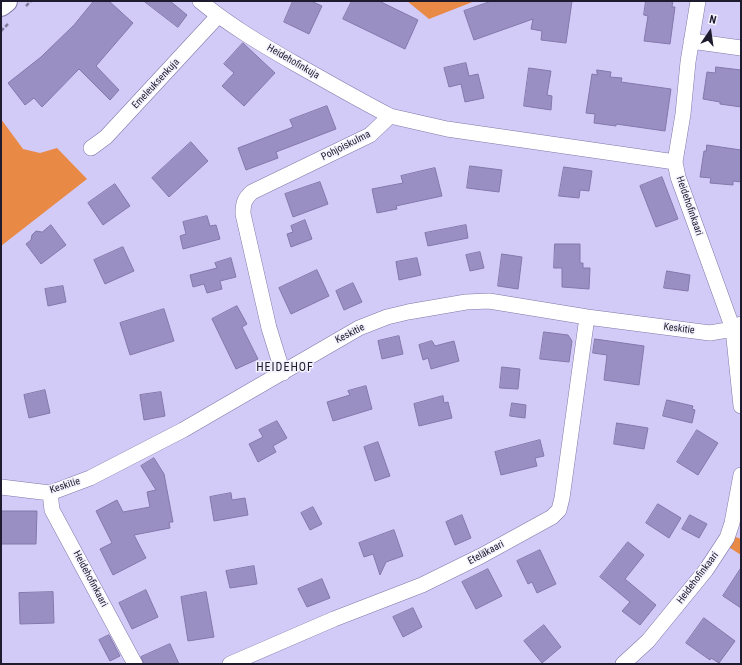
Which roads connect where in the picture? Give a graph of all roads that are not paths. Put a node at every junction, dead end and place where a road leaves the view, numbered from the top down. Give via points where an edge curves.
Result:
1 (6, 1) edge
2 (200, 1) edge
3 (698, 1) edge
4 (1, 5) edge
5 (218, 16) junction
6 (691, 41) junction
7 (741, 48) edge
8 (390, 116) junction
9 (90, 148) dead end
10 (675, 162) junction
11 (587, 317) junction
12 (737, 327) edge
13 (283, 373) junction
14 (741, 406) edge
15 (741, 475) edge
16 (1, 487) edge
17 (50, 493) junction
18 (135, 664) edge
19 (230, 664) edge
20 (623, 664) edge

1 - 4 main road
2 - 5 street, Heidehofinkuja
3 - 6 street, Heidehofinkaari
5 - 8 street, Heidehofinkuja via 354,98
5 - 9 street, Emeleuksenkuja via 106,138
6 - 7 street
6 - 10 street, Heidehofinkaari
8 - 10 street via 447,129
8 - 13 street, Pohjoiskulma via 370,135 252,192 245,198 243,214 269,328
10 - 12 street, Heidehofinkaari via 678,176
11 - 12 street, Keskitie via 710,333
11 - 13 street, Keskitie via 489,301 442,305 387,317 359,328
11 - 19 street, Eteläkaari via 562,498 559,510 552,517 422,585 334,619
12 - 14 street, Heidehofinkaari
13 - 17 street, Keskitie via 176,434 90,478
15 - 20 street, Heidehofinkaari via 727,538 706,570 648,641
16 - 17 street, Keskitie
17 - 18 street, Heidehofinkaari via 52,510

